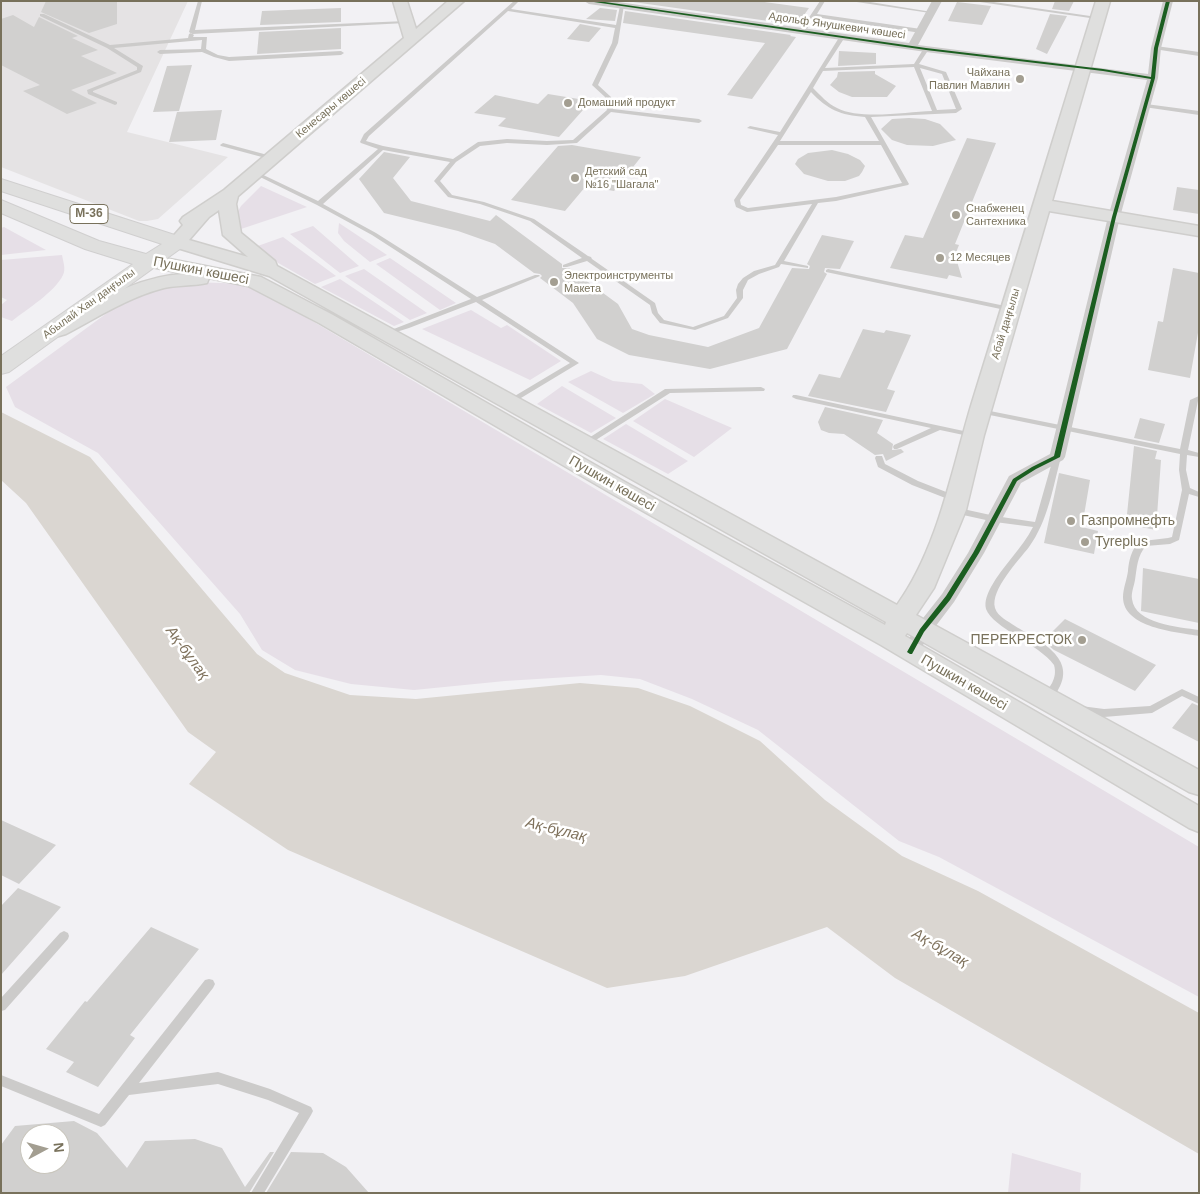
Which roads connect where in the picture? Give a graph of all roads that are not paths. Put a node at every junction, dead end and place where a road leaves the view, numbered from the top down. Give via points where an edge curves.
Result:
1 (200, 1) edge
2 (400, 1) edge
3 (458, 1) edge
4 (517, 1) edge
5 (589, 1) edge
6 (823, 1) edge
7 (852, 1) edge
8 (937, 1) edge
9 (975, 1) edge
10 (1168, 1) edge
11 (625, 4) edge
12 (508, 10) junction
13 (1100, 10) edge
14 (930, 12) junction
15 (42, 15) dead end
16 (813, 15) junction
17 (406, 22) junction
18 (617, 27) junction
19 (803, 31) junction
20 (921, 31) junction
21 (192, 32) junction
22 (842, 37) junction
23 (190, 39) junction
24 (412, 40) junction
25 (109, 47) junction
26 (912, 47) junction
27 (1156, 48) junction
28 (926, 49) junction
29 (203, 50) junction
30 (160, 52) dead end
31 (341, 53) dead end
32 (1199, 54) edge
33 (916, 65) junction
34 (1082, 68) junction
35 (821, 70) junction
36 (1154, 78) junction
37 (810, 88) junction
38 (116, 103) dead end
39 (1146, 106) junction
40 (610, 110) junction
41 (935, 112) junction
42 (1199, 113) edge
43 (867, 116) junction
44 (699, 121) dead end
45 (750, 128) dead end
46 (782, 134) junction
47 (776, 143) junction
48 (882, 143) junction
49 (223, 145) dead end
50 (382, 148) junction
51 (273, 158) junction
52 (454, 161) junction
53 (255, 173) junction
54 (1, 185) edge
55 (230, 194) junction
56 (816, 202) junction
57 (320, 204) junction
58 (1042, 205) junction
59 (1, 206) edge
60 (86, 213) junction
61 (1114, 217) junction
62 (53, 229) junction
63 (1199, 231) edge
64 (167, 239) junction
65 (124, 256) junction
66 (589, 258) junction
67 (149, 261) junction
68 (781, 262) junction
69 (565, 266) dead end
70 (806, 267) dead end
71 (276, 272) junction
72 (828, 272) dead end
73 (538, 276) dead end
74 (254, 281) junction
75 (476, 299) junction
76 (1010, 309) junction
77 (388, 333) junction
78 (37, 342) junction
79 (1, 344) edge
80 (1, 367) edge
81 (761, 389) dead end
82 (796, 397) dead end
83 (1199, 398) edge
84 (511, 402) junction
85 (980, 411) junction
86 (1063, 427) junction
87 (939, 428) junction
88 (973, 435) junction
89 (585, 443) junction
90 (898, 447) dead end
91 (1184, 452) junction
92 (1199, 456) edge
93 (1057, 457) junction
94 (880, 458) dead end
95 (1186, 490) junction
96 (1199, 495) edge
97 (955, 505) junction
98 (995, 519) junction
99 (1038, 525) junction
100 (1199, 633) edge
101 (906, 635) junction
102 (1199, 701) edge
103 (1053, 703) junction
104 (1199, 784) edge
105 (1199, 820) edge
106 (64, 936) dead end
107 (209, 984) dead end
108 (1, 1006) edge
109 (1, 1080) edge
110 (126, 1090) junction
111 (257, 1193) edge

1 - 21 lane
2 - 17 main road
3 - 24 main road, Кенесары көшесі
4 - 12 lane
5 - 11 street, Адольф Янушкевич көшесі
6 - 16 lane
7 - 14 lane
8 - 14 street
9 - 13 lane
10 - 27 street
11 - 18 lane
11 - 19 street, Адольф Янушкевич көшесі
12 - 18 lane
12 - 50 lane via 366,135 363,142
13 - 34 main road, Абай даңғылы
14 - 20 street
15 - 25 lane
16 - 19 lane
16 - 20 lane
17 - 21 lane
17 - 24 main road
18 - 40 lane via 615,43 595,85 608,97
19 - 22 street, Адольф Янушкевич көшесі
20 - 26 street
21 - 23 lane
22 - 26 street, Адольф Янушкевич көшесі
22 - 35 lane
23 - 25 lane
23 - 29 lane via 205,38
24 - 51 main road, Кенесары көшесі
25 - 38 lane via 140,66 139,71 90,90 90,93
26 - 28 street, Адольф Янушкевич көшесі
27 - 32 lane
27 - 36 street
28 - 33 lane
28 - 34 street, Адольф Янушкевич көшесі
29 - 30 lane
29 - 31 lane via 229,59
33 - 35 lane
33 - 41 lane
33 - 41 lane via 944,73 959,109
34 - 36 street, Адольф Янушкевич көшесі
34 - 58 main road, Абай даңғылы
35 - 37 lane
36 - 39 street
37 - 43 lane via 836,112
37 - 46 lane
39 - 42 lane
39 - 61 street
40 - 44 lane
40 - 52 lane via 575,142 478,144
41 - 43 lane
43 - 48 lane
45 - 46 lane
46 - 47 lane
47 - 48 lane
47 - 56 lane via 737,200 738,206 747,210
48 - 56 lane via 906,184
49 - 51 lane
50 - 52 lane
50 - 57 lane
51 - 53 main road, Кенесары көшесі
52 - 66 lane via 437,181 450,196 532,220
53 - 55 main road, Кенесары көшесі
53 - 57 lane
54 - 60 main road, Пушкин көшесі / M-36
55 - 64 main road, Кенесары көшесі
55 - 71 main road via 227,204 232,235
56 - 68 lane
57 - 75 lane
58 - 61 main road
58 - 76 main road, Абай даңғылы
59 - 62 main road, Пушкин көшесі / M-36
60 - 62 main road via 82,224
60 - 64 main road, Пушкин көшесі / M-36
61 - 63 main road
61 - 86 street
62 - 65 main road, Пушкин көшесі / M-36
64 - 65 main road, Абылай Хан даңғылы
64 - 67 main road, Абылай Хан даңғылы
64 - 71 main road, Пушкин көшесі
65 - 67 main road, Пушкин көшесі
65 - 79 main road, Абылай Хан даңғылы
66 - 68 lane via 653,304 654,314 662,322 693,329 726,317 740,298 738,290 744,279
66 - 69 lane
67 - 74 main road, Пушкин көшесі
67 - 78 main road, Абылай Хан даңғылы
68 - 70 lane
71 - 77 main road, Пушкин көшесі
72 - 76 lane
73 - 75 lane
74 - 78 main road via 196,279 165,282 128,294
74 - 101 main road, Пушкин көшесі via 326,319 608,482
75 - 77 lane via 445,314
75 - 84 lane via 575,363
76 - 85 main road, Абай даңғылы
77 - 84 main road, Пушкин көшесі
78 - 80 main road, Абылай Хан даңғылы
81 - 89 lane via 668,391
82 - 87 lane
83 - 91 lane via 1194,400
84 - 89 main road, Пушкин көшесі
85 - 86 lane
85 - 88 main road, Абай даңғылы
86 - 91 lane
86 - 93 street
87 - 88 lane
87 - 90 lane
88 - 97 main road, Абай даңғылы
89 - 101 main road, Пушкин көшесі
91 - 92 lane
91 - 95 lane via 1183,483
93 - 98 street via 1015,480
93 - 99 lane
94 - 97 lane via 881,465
95 - 96 lane
95 - 100 lane via 1176,538 1143,544 1136,551 1127,598 1138,617 1152,624
97 - 98 lane
97 - 101 main road, Абай даңғылы
98 - 99 lane
98 - 101 street via 948,598
99 - 103 lane via 1034,536 994,590 990,602 992,612 999,620 1052,656 1059,665
101 - 103 main road, Пушкин көшесі
101 - 105 main road, Пушкин көшесі
102 - 103 lane via 1182,692 1152,709 1104,713
103 - 104 main road, Пушкин көшесі
106 - 108 lane
107 - 110 lane
109 - 110 lane via 101,1121
110 - 111 lane via 218,1078 307,1111

